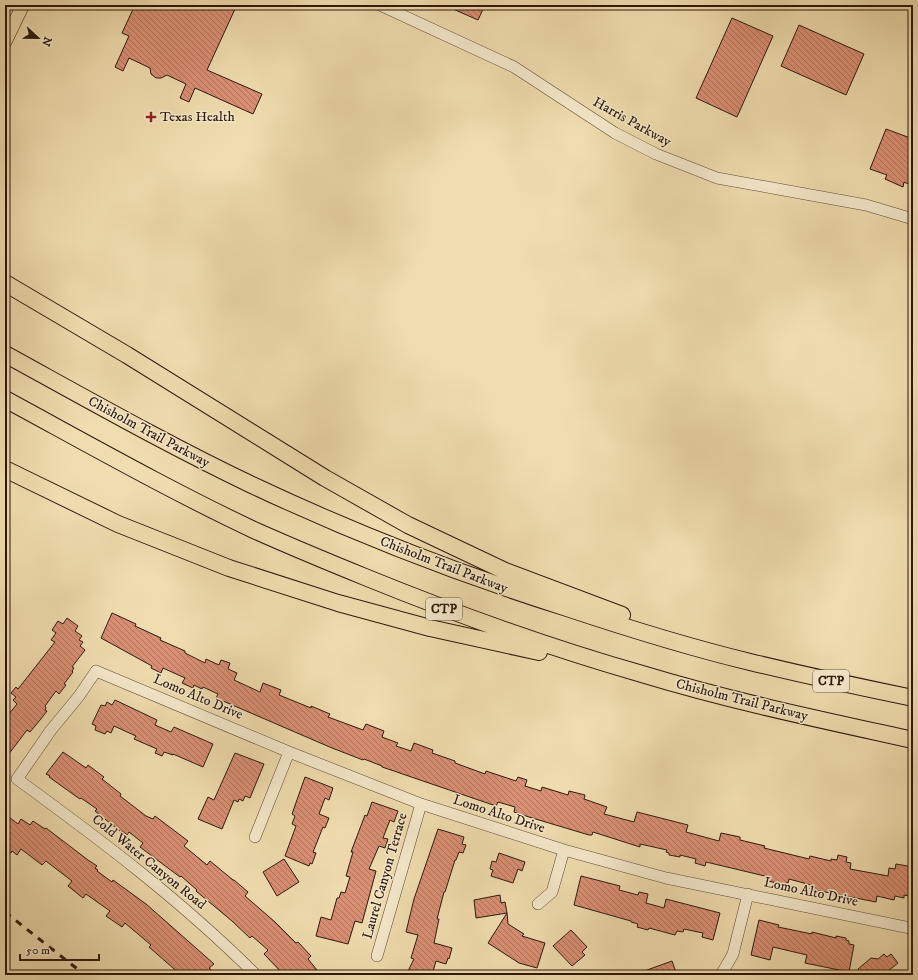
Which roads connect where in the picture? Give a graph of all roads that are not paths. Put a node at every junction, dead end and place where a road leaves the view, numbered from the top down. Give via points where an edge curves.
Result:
1 (23, 5) edge
2 (380, 5) edge
3 (5, 42) edge
4 (913, 218) edge
5 (5, 283) edge
6 (5, 354) edge
7 (5, 399) edge
8 (5, 469) edge
9 (749, 662) junction
10 (643, 675) junction
11 (913, 698) edge
12 (913, 740) edge
13 (289, 752) junction
14 (17, 779) joint
15 (421, 804) junction
16 (255, 837) dead end
17 (564, 850) junction
18 (748, 894) junction
19 (538, 904) dead end
20 (910, 928) dead end
21 (377, 956) dead end
22 (256, 975) edge
23 (721, 975) edge

1 - 3 main road
2 - 4 street, Harris Parkway via 514,67 615,133 656,154 717,178 866,205
5 - 9 highway via 127,354 338,486 408,525 526,579
6 - 9 highway, Chisholm Trail Parkway / CTP via 195,458 375,539 526,595 642,632
7 - 10 highway, Chisholm Trail Parkway / CTP via 182,494 291,546 456,613 522,637
8 - 10 highway via 118,524 271,583 430,628
9 - 11 highway, Chisholm Trail Parkway / CTP
10 - 12 highway, Chisholm Trail Parkway / CTP via 758,705
13 - 14 street, Lomo Alto Drive via 96,671
13 - 15 street, Lomo Alto Drive
13 - 16 street
14 - 22 street, Cold Water Canyon Road via 120,854 192,914
15 - 17 street, Lomo Alto Drive
15 - 21 street, Laurel Canyon Terrace
17 - 18 street, Lomo Alto Drive via 666,878
17 - 19 street via 552,892
18 - 20 street, Lomo Alto Drive
18 - 23 street via 733,954

